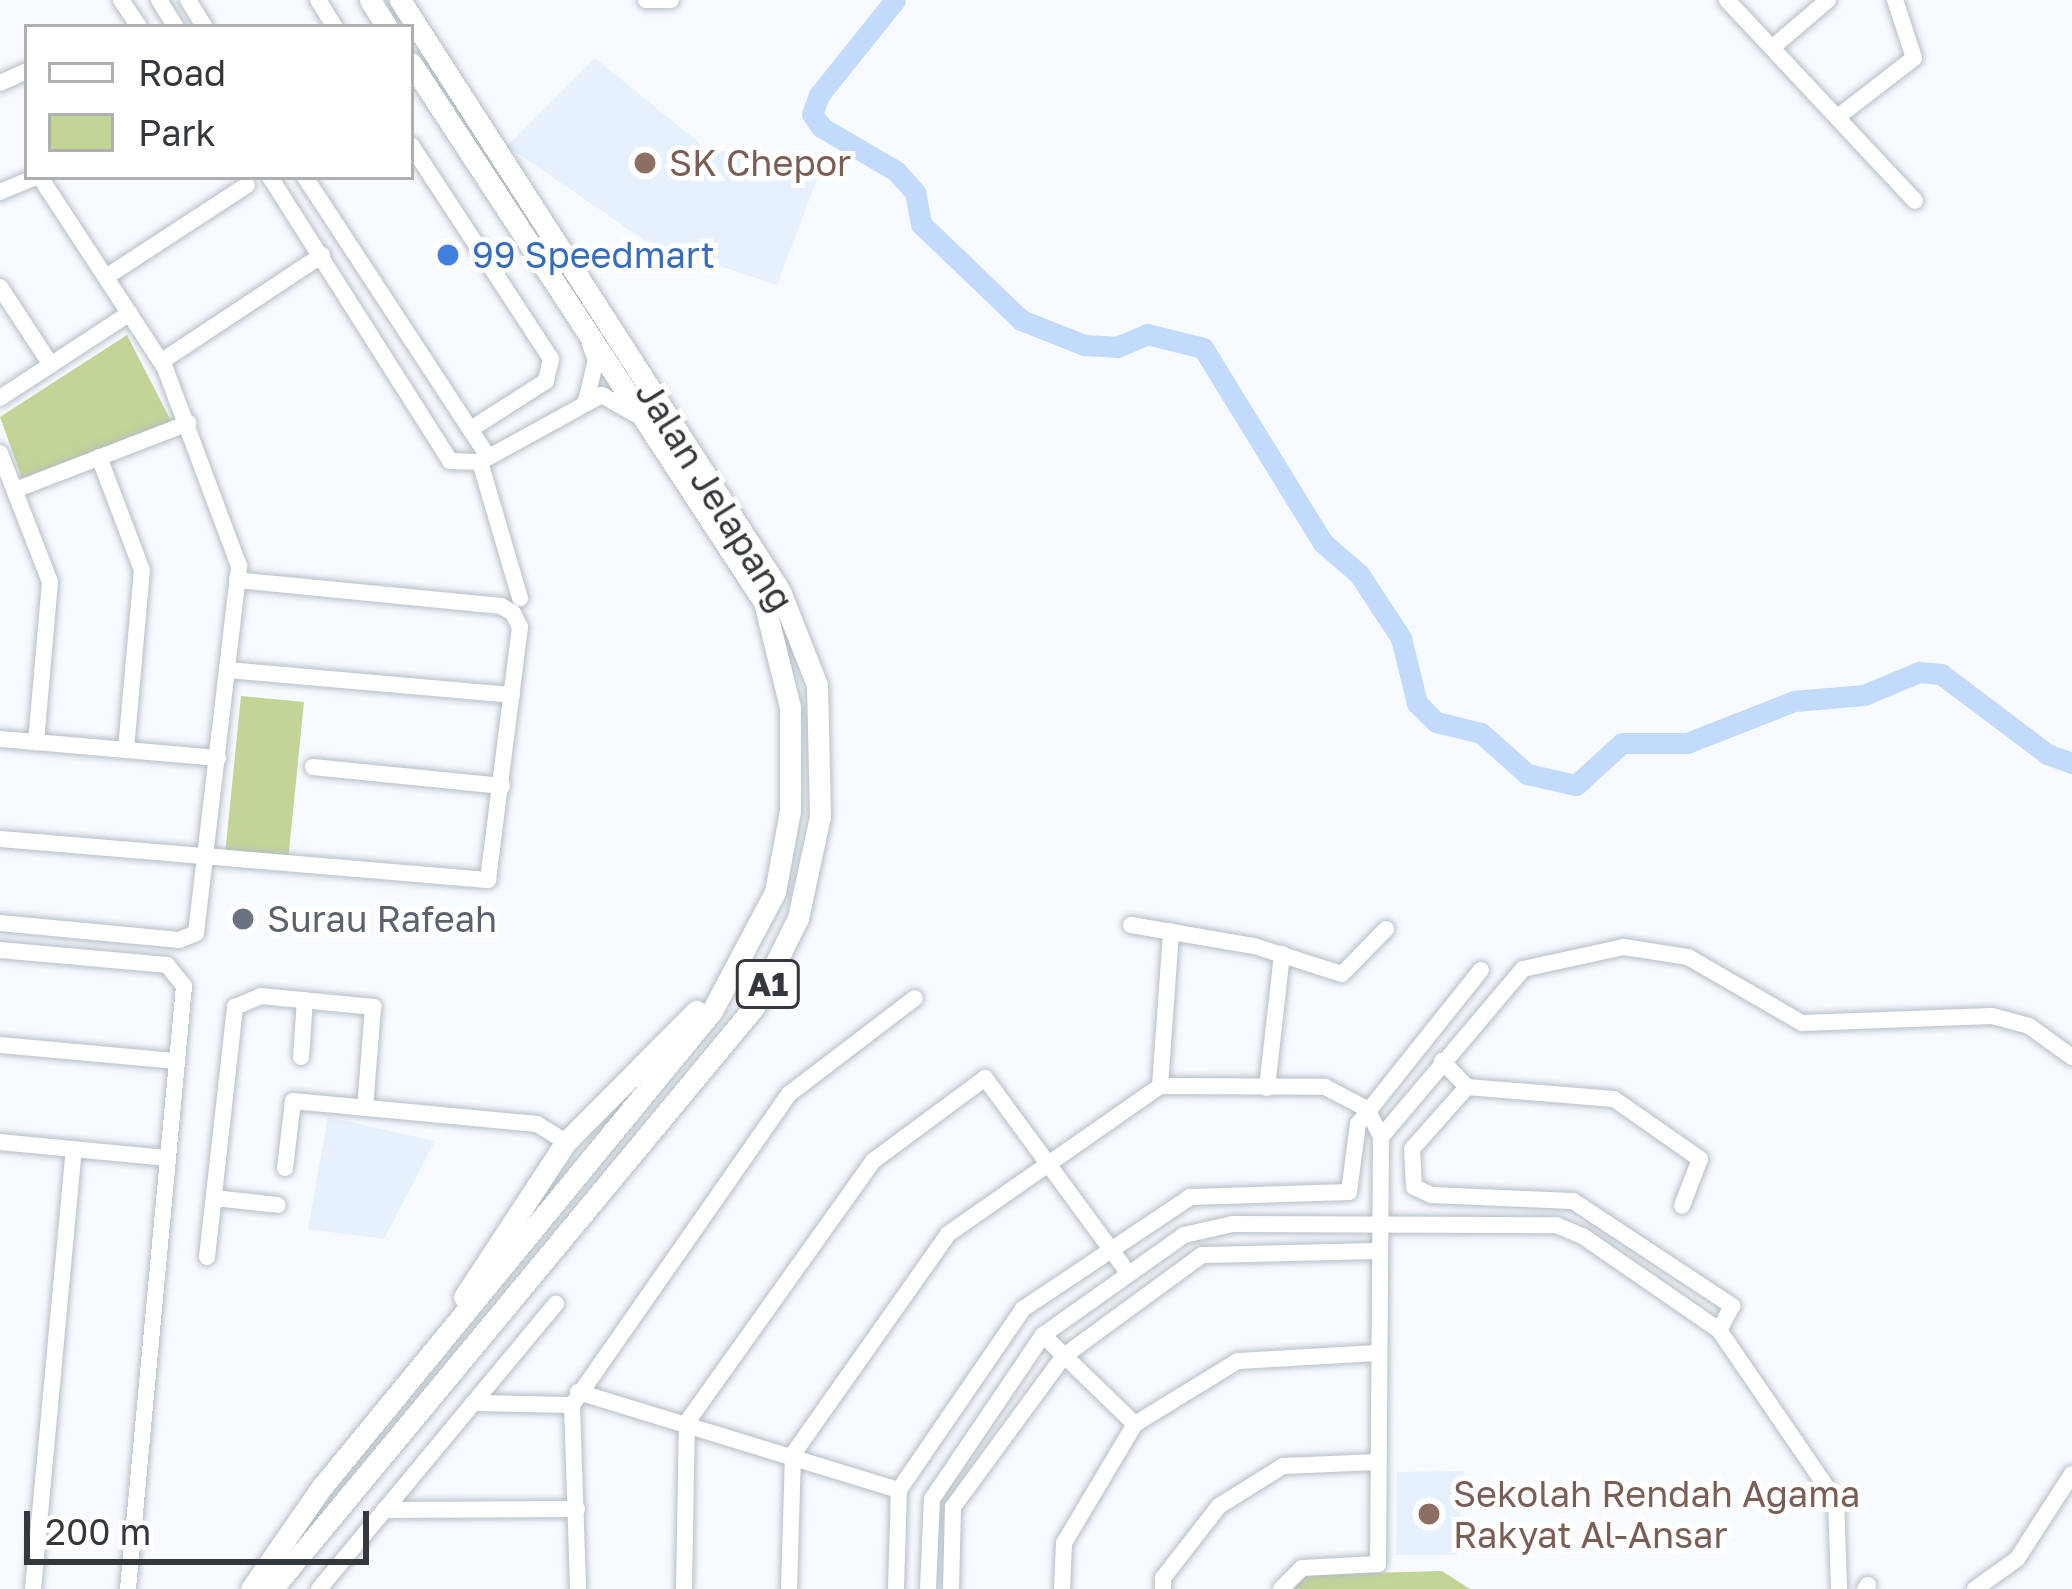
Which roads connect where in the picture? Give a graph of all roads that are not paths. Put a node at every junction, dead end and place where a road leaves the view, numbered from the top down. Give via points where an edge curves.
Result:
1 (400, 0) edge
2 (646, 0) edge
3 (671, 0) edge
4 (1726, 0) edge
5 (1828, 0) edge
6 (1895, 0) edge
7 (1773, 47) junction
8 (414, 68) edge
9 (1839, 116) junction
10 (414, 150) edge
11 (30, 180) edge
12 (40, 180) edge
13 (272, 180) edge
14 (308, 182) edge
15 (247, 185) dead end
16 (0, 192) edge
17 (1916, 201) dead end
18 (286, 202) junction
19 (322, 255) junction
20 (106, 277) junction
21 (0, 287) edge
22 (130, 313) junction
23 (586, 331) junction
24 (162, 361) junction
25 (51, 365) junction
26 (0, 398) edge
27 (586, 401) junction
28 (189, 423) junction
29 (471, 429) junction
30 (654, 429) junction
31 (0, 453) edge
32 (100, 457) junction
33 (484, 459) junction
34 (14, 490) junction
35 (237, 580) junction
36 (520, 598) dead end
37 (227, 670) junction
38 (512, 695) junction
39 (0, 739) edge
40 (36, 742) junction
41 (126, 750) junction
42 (218, 758) junction
43 (313, 767) dead end
44 (502, 786) junction
45 (0, 839) edge
46 (206, 858) junction
47 (0, 923) edge
48 (1132, 925) dead end
49 (1386, 929) dead end
50 (1171, 931) junction
51 (0, 950) edge
52 (748, 952) junction
53 (1282, 954) junction
54 (1481, 970) dead end
55 (916, 998) dead end
56 (305, 1000) junction
57 (0, 1045) edge
58 (301, 1057) dead end
59 (2072, 1057) edge
60 (177, 1061) junction
61 (1442, 1061) junction
62 (1160, 1086) junction
63 (1467, 1087) junction
64 (1268, 1088) junction
65 (365, 1108) junction
66 (1366, 1109) junction
67 (1381, 1137) junction
68 (0, 1142) edge
69 (566, 1142) junction
70 (74, 1149) junction
71 (167, 1158) junction
72 (1047, 1163) junction
73 (285, 1168) dead end
74 (214, 1198) junction
75 (278, 1205) dead end
76 (1682, 1206) dead end
77 (1381, 1228) junction
78 (1109, 1247) junction
79 (1378, 1251) junction
80 (207, 1257) dead end
81 (1127, 1271) junction
82 (556, 1304) dead end
83 (1719, 1330) junction
84 (1043, 1335) junction
85 (436, 1346) junction
86 (1378, 1353) junction
87 (1064, 1356) junction
88 (575, 1398) junction
89 (473, 1403) junction
90 (687, 1422) junction
91 (1135, 1424) junction
92 (793, 1454) junction
93 (1377, 1462) junction
94 (2072, 1474) edge
95 (899, 1490) junction
96 (577, 1509) junction
97 (384, 1510) junction
98 (1974, 1588) edge
99 (33, 1589) edge
100 (128, 1589) edge
101 (251, 1589) edge
102 (272, 1589) edge
103 (319, 1589) edge
104 (578, 1589) edge
105 (684, 1589) edge
106 (789, 1589) edge
107 (896, 1589) edge
108 (928, 1589) edge
109 (951, 1589) edge
110 (1062, 1589) edge
111 (1163, 1589) edge
112 (1281, 1589) edge
113 (1839, 1589) edge

1 - 102 main road, Jalan Jelapang / A1 via 780,591 817,685 820,817 798,918 754,1007
2 - 3 street
4 - 7 street
5 - 7 street
6 - 9 street via 1914,58
7 - 9 street
8 - 23 main road, Jalan Jelapang / A1
9 - 17 street
10 - 29 street via 553,372
11 - 16 street
12 - 20 street
13 - 18 street
14 - 18 street
14 - 29 street
15 - 20 street
18 - 19 street
19 - 24 street
19 - 33 street via 450,461
20 - 22 street
21 - 25 street
22 - 24 street
22 - 25 street
23 - 27 street via 596,360
23 - 30 main road, Jalan Jelapang / A1
24 - 28 street
25 - 26 street
27 - 30 street via 617,399
27 - 33 street
28 - 32 street
28 - 35 street via 237,549
29 - 33 street
30 - 52 main road, Jalan Jelapang / A1 via 764,602 785,672 790,812 775,892
31 - 34 street
32 - 34 street
32 - 41 street via 142,570
33 - 36 street
34 - 40 street via 50,582
35 - 37 street
35 - 38 street via 501,605 520,627
37 - 38 street
37 - 42 street
38 - 44 street
39 - 40 street
40 - 41 street
41 - 42 street
42 - 46 street
43 - 44 street
44 - 46 street via 493,871 477,884
45 - 46 street
46 - 47 street via 199,927 179,940
48 - 50 street
49 - 53 street via 1342,974
50 - 53 street
50 - 62 street
51 - 60 street via 172,969 184,986
52 - 69 main road
52 - 85 main road, Jalan Jelapang / A1 via 695,1033
53 - 64 street
54 - 66 street
55 - 88 street via 788,1094
56 - 58 street
56 - 65 street via 373,1007
56 - 74 street via 251,997 231,1015
57 - 60 street
59 - 61 street via 2029,1026 1992,1016 1802,1023 1688,957 1624,947 1523,969
60 - 71 street
61 - 63 street
61 - 67 street
62 - 64 street
62 - 72 street
63 - 76 street via 1614,1099 1700,1159
63 - 83 street via 1412,1149 1414,1187 1431,1195 1574,1201 1732,1306
64 - 66 street via 1325,1087
65 - 69 street via 537,1124
65 - 73 street via 293,1101
66 - 67 street
66 - 78 street via 1352,1140 1349,1192 1190,1197
67 - 77 street
68 - 70 street
69 - 85 main road
70 - 71 street
70 - 99 street
71 - 100 street
72 - 78 street
72 - 90 street via 985,1078 873,1160
72 - 92 street via 948,1234
74 - 75 street
74 - 80 street
77 - 79 street
77 - 81 street via 1208,1226
77 - 83 street via 1569,1228
78 - 81 street
78 - 95 street via 1023,1309
79 - 86 street
79 - 87 street via 1202,1255
81 - 84 street
82 - 89 street
83 - 113 street via 1836,1501
84 - 87 street
84 - 108 street via 932,1499
85 - 101 main road, Jalan Jelapang / A1
86 - 91 street via 1238,1360
86 - 93 street
87 - 91 street
87 - 109 street via 953,1507
88 - 89 street
88 - 90 street
88 - 96 street
89 - 97 street
90 - 92 street
90 - 105 street
91 - 110 street via 1064,1543
92 - 95 street
92 - 106 street
93 - 111 street via 1282,1466 1219,1506 1163,1578
93 - 112 street via 1378,1564 1302,1568
94 - 98 street via 2011,1566
95 - 107 street
96 - 97 street
96 - 104 street
97 - 103 street

